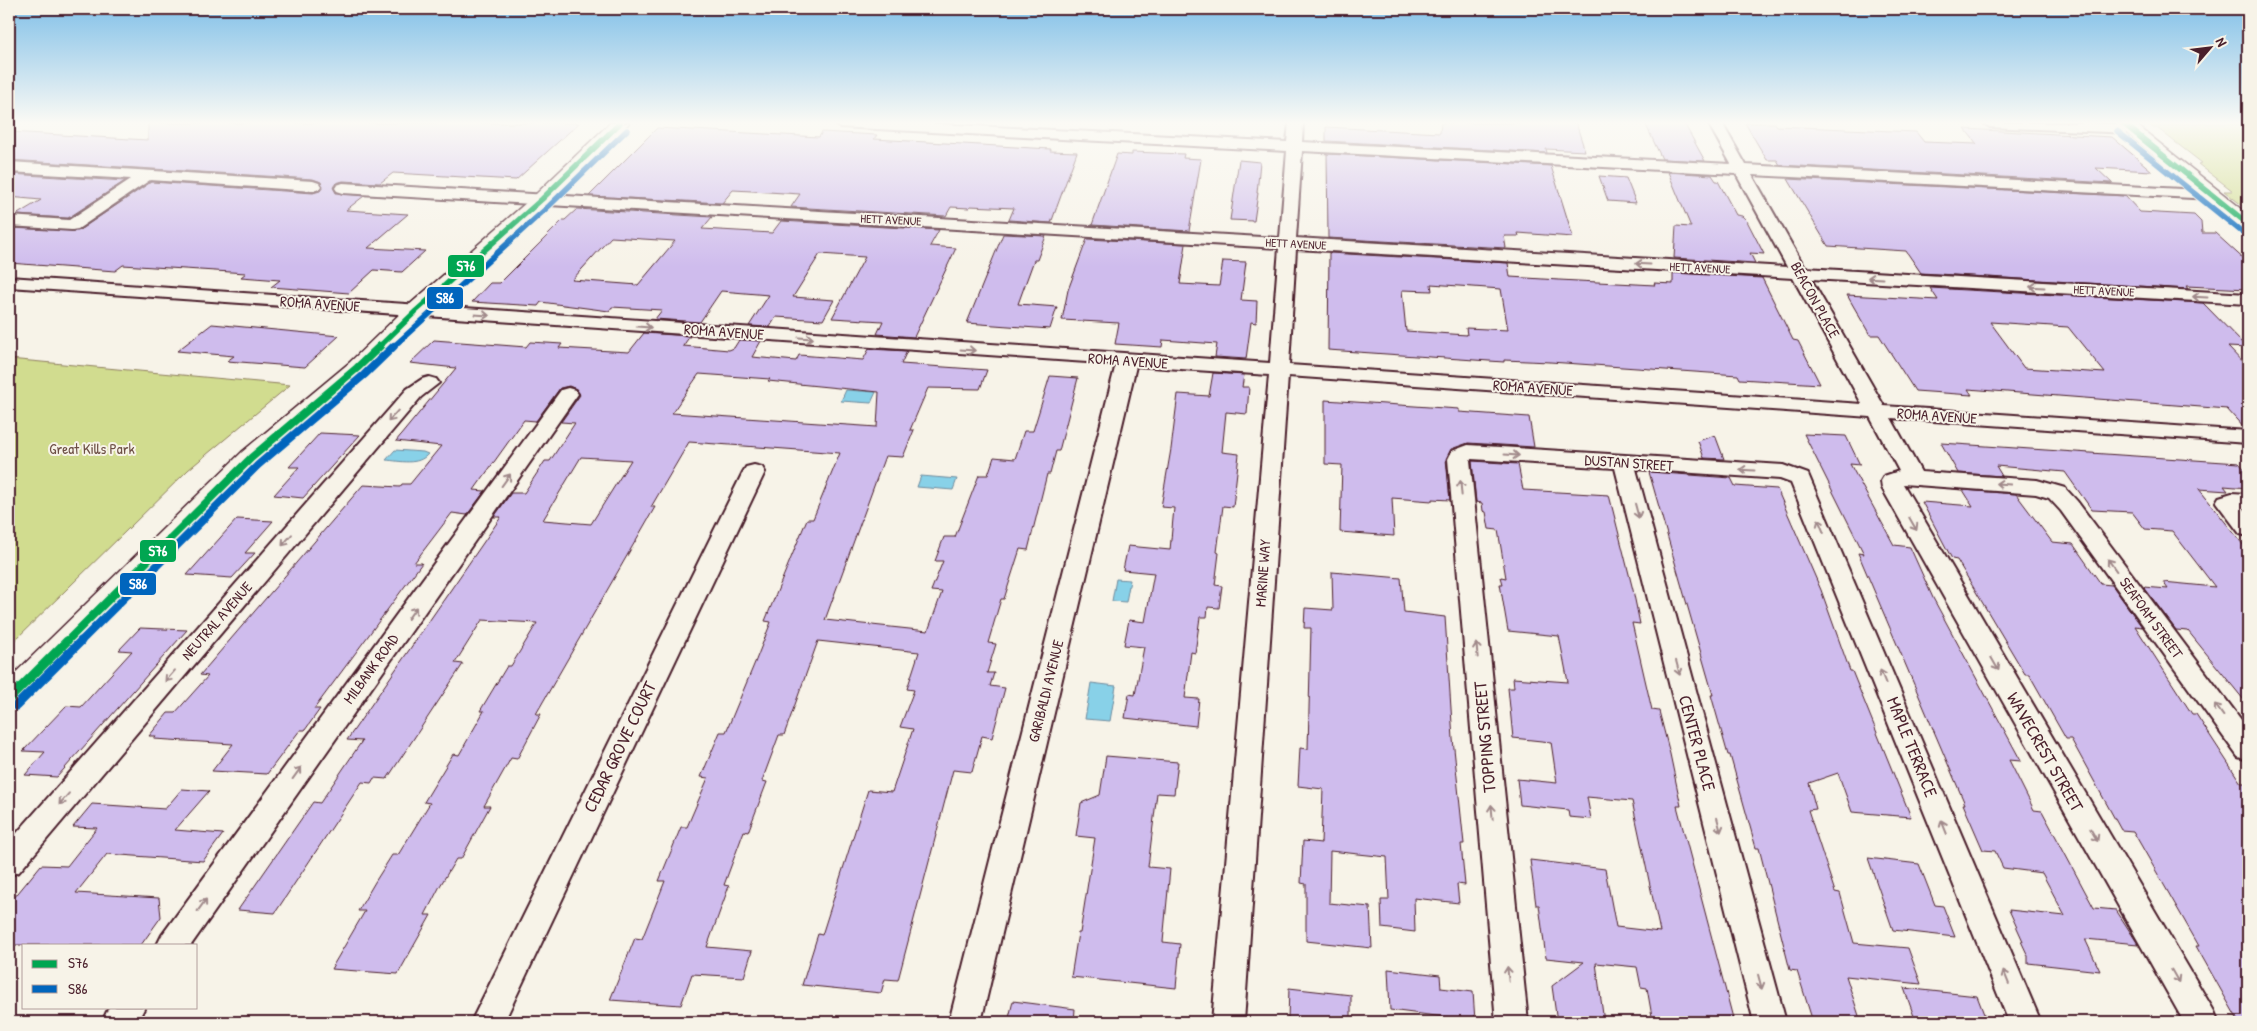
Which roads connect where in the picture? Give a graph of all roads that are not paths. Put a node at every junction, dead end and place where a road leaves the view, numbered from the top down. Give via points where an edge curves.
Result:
1 (62, 171) edge
2 (571, 171) edge
3 (1292, 171) edge
4 (1743, 171) edge
5 (1764, 171) edge
6 (2183, 171) edge
7 (146, 176) junction
8 (313, 186) dead end
9 (343, 188) dead end
10 (2212, 194) junction
11 (542, 199) junction
12 (9, 221) edge
13 (2248, 224) edge
14 (1287, 244) junction
15 (1800, 273) junction
16 (9, 282) edge
17 (2248, 300) edge
18 (416, 310) junction
19 (1127, 361) junction
20 (1279, 370) junction
21 (429, 383) dead end
22 (568, 394) dead end
23 (1877, 411) junction
24 (2248, 437) edge
25 (1463, 454) joint
26 (1624, 464) junction
27 (754, 472) dead end
28 (1795, 475) joint
29 (1903, 479) junction
30 (2238, 501) edge
31 (2248, 529) edge
32 (9, 699) edge
33 (2248, 749) edge
34 (9, 863) edge
35 (175, 944) edge
36 (128, 1008) edge
37 (118, 1022) edge
38 (487, 1022) edge
39 (965, 1022) edge
40 (1228, 1022) edge
41 (1512, 1022) edge
42 (1770, 1022) edge
43 (2025, 1022) edge
44 (2202, 1022) edge

1 - 7 street
2 - 11 street
3 - 14 street, MARINE WAY
4 - 15 street, BEACON PLACE
5 - 10 street
6 - 10 street
7 - 8 street
7 - 12 street via 72,225
9 - 11 street, HETT AVENUE
10 - 13 street
11 - 14 street, HETT AVENUE
11 - 18 street
15 -> 14 street, HETT AVENUE
14 - 20 street, MARINE WAY
17 -> 15 street, HETT AVENUE
15 - 23 street, BEACON PLACE
16 - 18 street, ROMA AVENUE
18 -> 19 street, ROMA AVENUE
18 - 32 street via 357,368 251,458
19 - 20 street, ROMA AVENUE
19 - 39 street, GARIBALDI AVENUE
20 - 23 street, ROMA AVENUE
20 - 40 street, MARINE WAY
21 -> 34 street, NEUTRAL AVENUE via 414,393
35 -> 22 street, MILBANK ROAD
23 - 24 street, ROMA AVENUE
23 - 29 street, BEACON PLACE
25 -> 26 street, DUSTAN STREET via 1476,452
41 -> 25 street, TOPPING STREET via 1459,459
28 -> 26 street, DUSTAN STREET
26 -> 42 street, CENTER PLACE
27 - 38 street, CEDAR GROVE COURT
43 -> 28 street, MAPLE TERRACE via 1803,483
33 -> 29 street, SEAFOAM STREET via 2062,497 2037,487
29 -> 44 street, WAVECREST STREET via 1891,484
30 - 31 street
36 - 37 street

